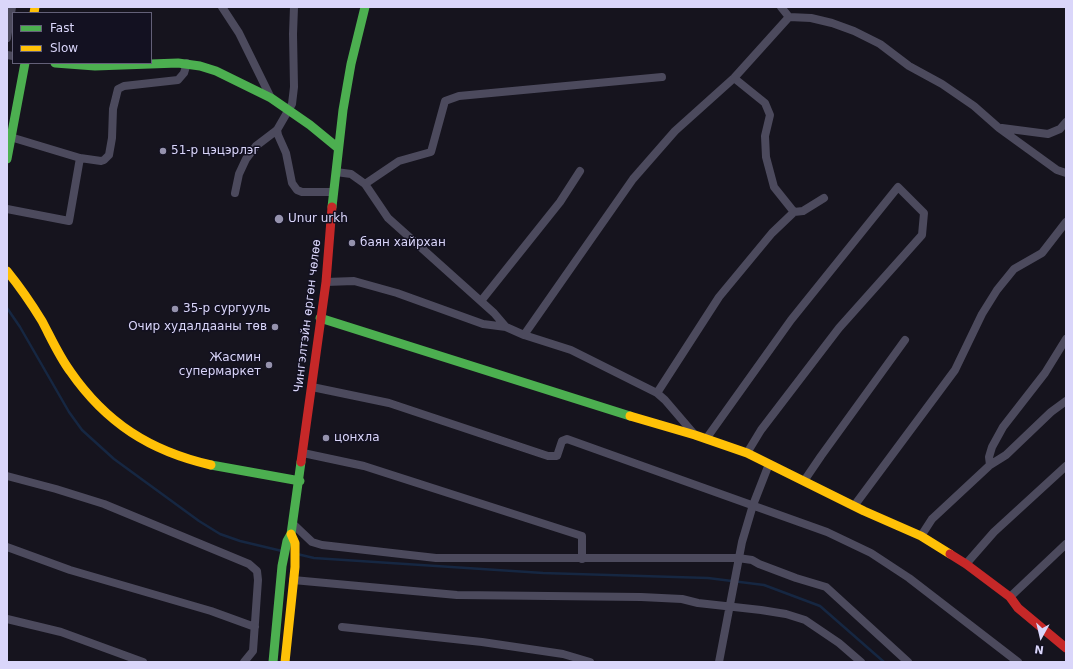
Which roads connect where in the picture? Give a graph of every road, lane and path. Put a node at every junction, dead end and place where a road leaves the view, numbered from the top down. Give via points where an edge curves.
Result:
1 (12, 7) edge
2 (222, 7) edge
3 (294, 7) edge
4 (365, 7) edge
5 (781, 7) edge
6 (789, 17) junction
7 (7, 38) edge
8 (187, 63) junction
9 (25, 64) edge
10 (68, 64) edge
11 (146, 64) edge
12 (152, 64) edge
13 (662, 77) dead end
14 (734, 78) junction
15 (271, 98) junction
16 (289, 110) junction
17 (1066, 122) edge
18 (999, 128) junction
19 (277, 130) junction
20 (9, 137) edge
21 (338, 148) junction
22 (80, 158) junction
23 (7, 159) edge
24 (580, 171) dead end
25 (336, 172) junction
26 (1066, 173) edge
27 (365, 184) junction
28 (333, 192) junction
29 (234, 193) dead end
30 (824, 198) dead end
31 (7, 208) edge
32 (794, 212) junction
33 (1066, 222) edge
34 (7, 271) edge
35 (326, 282) junction
36 (481, 301) junction
37 (320, 318) junction
38 (506, 327) junction
39 (524, 335) junction
40 (1066, 339) edge
41 (905, 340) dead end
42 (312, 387) junction
43 (657, 393) junction
44 (1066, 401) edge
45 (695, 435) junction
46 (706, 439) junction
47 (303, 453) junction
48 (747, 453) junction
49 (769, 464) junction
50 (990, 465) junction
51 (1066, 466) edge
52 (7, 476) edge
53 (300, 481) junction
54 (804, 481) junction
55 (753, 505) junction
56 (854, 506) junction
57 (293, 524) junction
58 (921, 536) junction
59 (291, 540) junction
60 (1066, 544) edge
61 (7, 547) edge
62 (582, 558) junction
63 (738, 558) junction
64 (966, 564) junction
65 (293, 580) junction
66 (1010, 598) junction
67 (730, 608) junction
68 (7, 619) edge
69 (255, 627) junction
70 (342, 627) dead end
71 (1066, 648) edge
72 (143, 662) edge
73 (244, 662) edge
74 (273, 662) edge
75 (285, 662) edge
76 (590, 662) edge
77 (719, 662) edge
78 (861, 662) edge
79 (908, 662) edge
80 (1018, 662) edge

1 - 7 street
2 - 15 street via 242,38
3 - 16 street via 294,96
4 - 21 street, Чингэлтэйн өргөн чөлөө via 351,64
5 - 6 street
6 - 14 street
6 - 18 street via 812,18 832,23 880,44 909,66 974,106
8 - 12 street
8 - 15 street via 216,71
8 - 22 street via 184,73 178,80 124,86 118,89 113,109 109,154 101,161
9 - 20 street
10 - 11 street
13 - 27 street via 452,98 445,101 431,152 399,161
14 - 32 street via 765,103 770,115 765,136 766,157 774,187
14 - 39 street via 675,131 633,179
15 - 16 street
16 - 19 street
16 - 21 street
17 - 18 street via 1060,129 1048,134
18 - 26 street via 1057,170
19 - 28 street via 286,153 293,186 302,192
19 - 29 street via 256,146 246,159
20 - 22 street
20 - 23 street
21 - 25 street, Чингэлтэйн өргөн чөлөө
22 - 31 street via 69,221
24 - 36 street via 560,202
25 - 27 street via 351,174
25 - 28 street, Чингэлтэйн өргөн чөлөө
27 - 36 street via 388,218
28 - 35 street, Чингэлтэйн өргөн чөлөө
30 - 32 street via 803,211
32 - 43 street via 772,233 719,297
33 - 56 street via 1042,253 1014,269 997,290 954,370
34 - 53 street via 24,291 82,388 99,408 126,430 148,444 180,458 226,469
35 - 37 street, Чингэлтэйн өргөн чөлөө
35 - 38 street via 354,282 397,293 484,324
36 - 38 street
37 - 42 street, Чингэлтэйн өргөн чөлөө
37 - 45 street
38 - 39 street
39 - 43 street via 572,350
40 - 50 street via 1003,427 992,446
41 - 54 street
42 - 47 street, Чингэлтэйн өргөн чөлөө
42 - 55 street via 389,403 548,456 557,456 562,441 567,439
43 - 45 street
44 - 50 street via 1006,455
45 - 46 street
46 - 48 street
46 - 48 street via 791,320 898,187 924,213 922,235 839,328 761,430
47 - 53 street, Чингэлтэйн өргөн чөлөө
47 - 62 street via 364,466 582,536
48 - 49 street
49 - 54 street
49 - 55 street
50 - 58 street via 932,519
51 - 64 street via 994,532
52 - 69 street via 104,504 249,564 257,571 258,580
53 - 57 street, Чингэлтэйн өргөн чөлөө
54 - 56 street
55 - 63 street
55 - 80 street via 827,532 871,554 909,578
56 - 58 street
57 - 59 street, Чингэлтэйн өргөн чөлөө
57 - 62 street via 312,542 322,545 436,558
58 - 64 street
59 - 65 street, Чингэлтэйн өргөн чөлөө via 295,567
59 - 74 street, Чингэлтэйн өргөн чөлөө via 282,566
60 - 66 street
61 - 69 street via 70,570 211,611
62 - 63 street
63 - 67 street
63 - 79 street via 752,560 826,587
64 - 66 street
65 - 67 street via 457,595 682,599
65 - 75 street, Чингэлтэйн өргөн чөлөө
66 - 71 street via 1018,608
67 - 77 street
67 - 78 street via 786,614 805,620
68 - 72 street via 61,632
69 - 73 street via 253,651
70 - 76 street via 482,642 563,654

